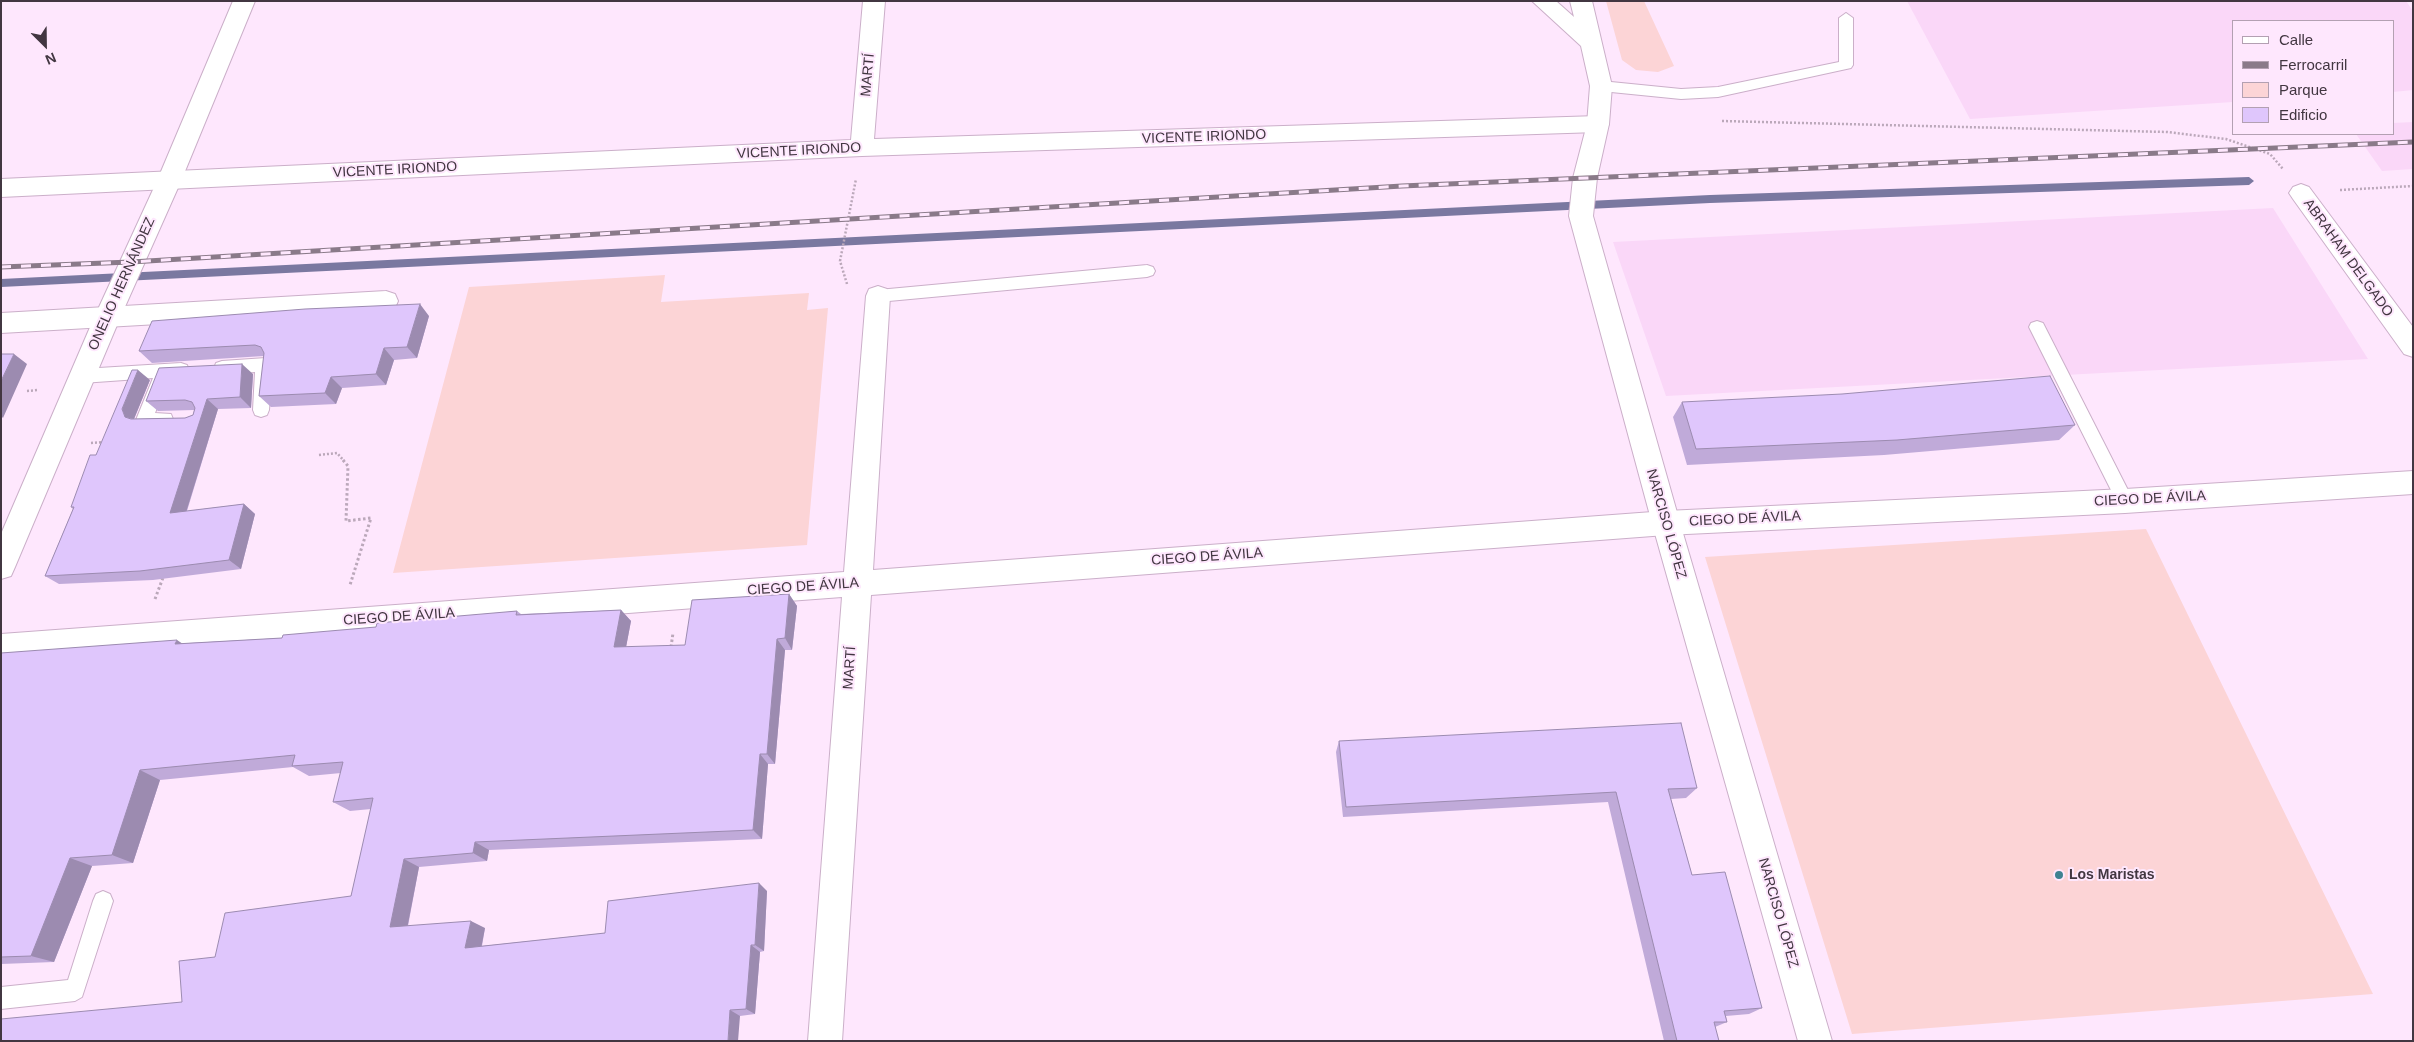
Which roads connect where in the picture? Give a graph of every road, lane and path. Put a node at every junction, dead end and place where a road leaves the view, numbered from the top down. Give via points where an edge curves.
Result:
1 (244, 1) edge
2 (874, 1) edge
3 (1542, 1) edge
4 (1582, 1) edge
5 (1846, 18) dead end
6 (1592, 44) junction
7 (1601, 86) junction
8 (1681, 94) junction
9 (1598, 124) junction
10 (862, 148) junction
11 (2270, 154) dead end
12 (169, 181) junction
13 (2413, 186) edge
14 (1, 188) edge
15 (2301, 193) joint
16 (840, 261) dead end
17 (1147, 270) dead end
18 (878, 296) joint
19 (386, 301) dead end
20 (111, 309) junction
21 (1, 323) edge
22 (2037, 327) dead end
23 (2413, 347) edge
24 (164, 371) junction
25 (82, 376) junction
26 (262, 410) edge
27 (179, 419) edge
28 (144, 420) junction
29 (52, 447) junction
30 (319, 455) dead end
31 (2413, 482) edge
32 (2125, 501) junction
33 (1666, 523) junction
34 (1, 567) edge
35 (166, 567) edge
36 (856, 583) junction
37 (679, 596) junction
38 (339, 621) junction
39 (142, 638) junction
40 (1, 647) edge
41 (670, 654) edge
42 (104, 901) dead end
43 (1, 998) edge
44 (825, 1041) edge
45 (1815, 1041) edge

1 - 12 street, ONELIO HERNÁNDEZ
2 - 10 street, MARTÍ
3 - 6 street
4 - 6 street, NARCISO LÓPEZ
5 - 8 lane via 1846,65 1718,92
6 - 7 street, NARCISO LÓPEZ
7 - 8 lane
7 - 9 street, NARCISO LÓPEZ
8 - 11 path via 1715,121 2167,132 2226,139
9 - 10 street, VICENTE IRIONDO
9 - 33 street, NARCISO LÓPEZ via 1581,206
10 - 12 street, VICENTE IRIONDO
10 - 16 path
12 - 14 street, VICENTE IRIONDO
12 - 20 street, ONELIO HERNÁNDEZ
13 - 15 path
15 - 23 street, ABRAHAM DELGADO
17 - 18 lane
18 - 36 street, MARTÍ
19 - 20 street
20 - 21 street
20 - 25 street, ONELIO HERNÁNDEZ
22 - 32 lane
24 - 25 lane
24 - 26 lane via 266,365
24 - 28 lane
25 - 29 street, ONELIO HERNÁNDEZ
27 - 28 lane
28 - 29 path via 120,422 110,441
29 - 34 street, ONELIO HERNÁNDEZ
30 - 38 path via 337,453 348,466 346,521 371,518
31 - 32 street, CIEGO DE ÁVILA
32 - 33 street, CIEGO DE ÁVILA
33 - 36 street, CIEGO DE ÁVILA
33 - 45 street, NARCISO LÓPEZ
35 - 39 path
36 - 37 street, CIEGO DE ÁVILA
36 - 44 street, MARTÍ
37 - 38 street, CIEGO DE ÁVILA
37 - 41 path
38 - 39 street, CIEGO DE ÁVILA
39 - 40 street, CIEGO DE ÁVILA
42 - 43 lane via 75,990

